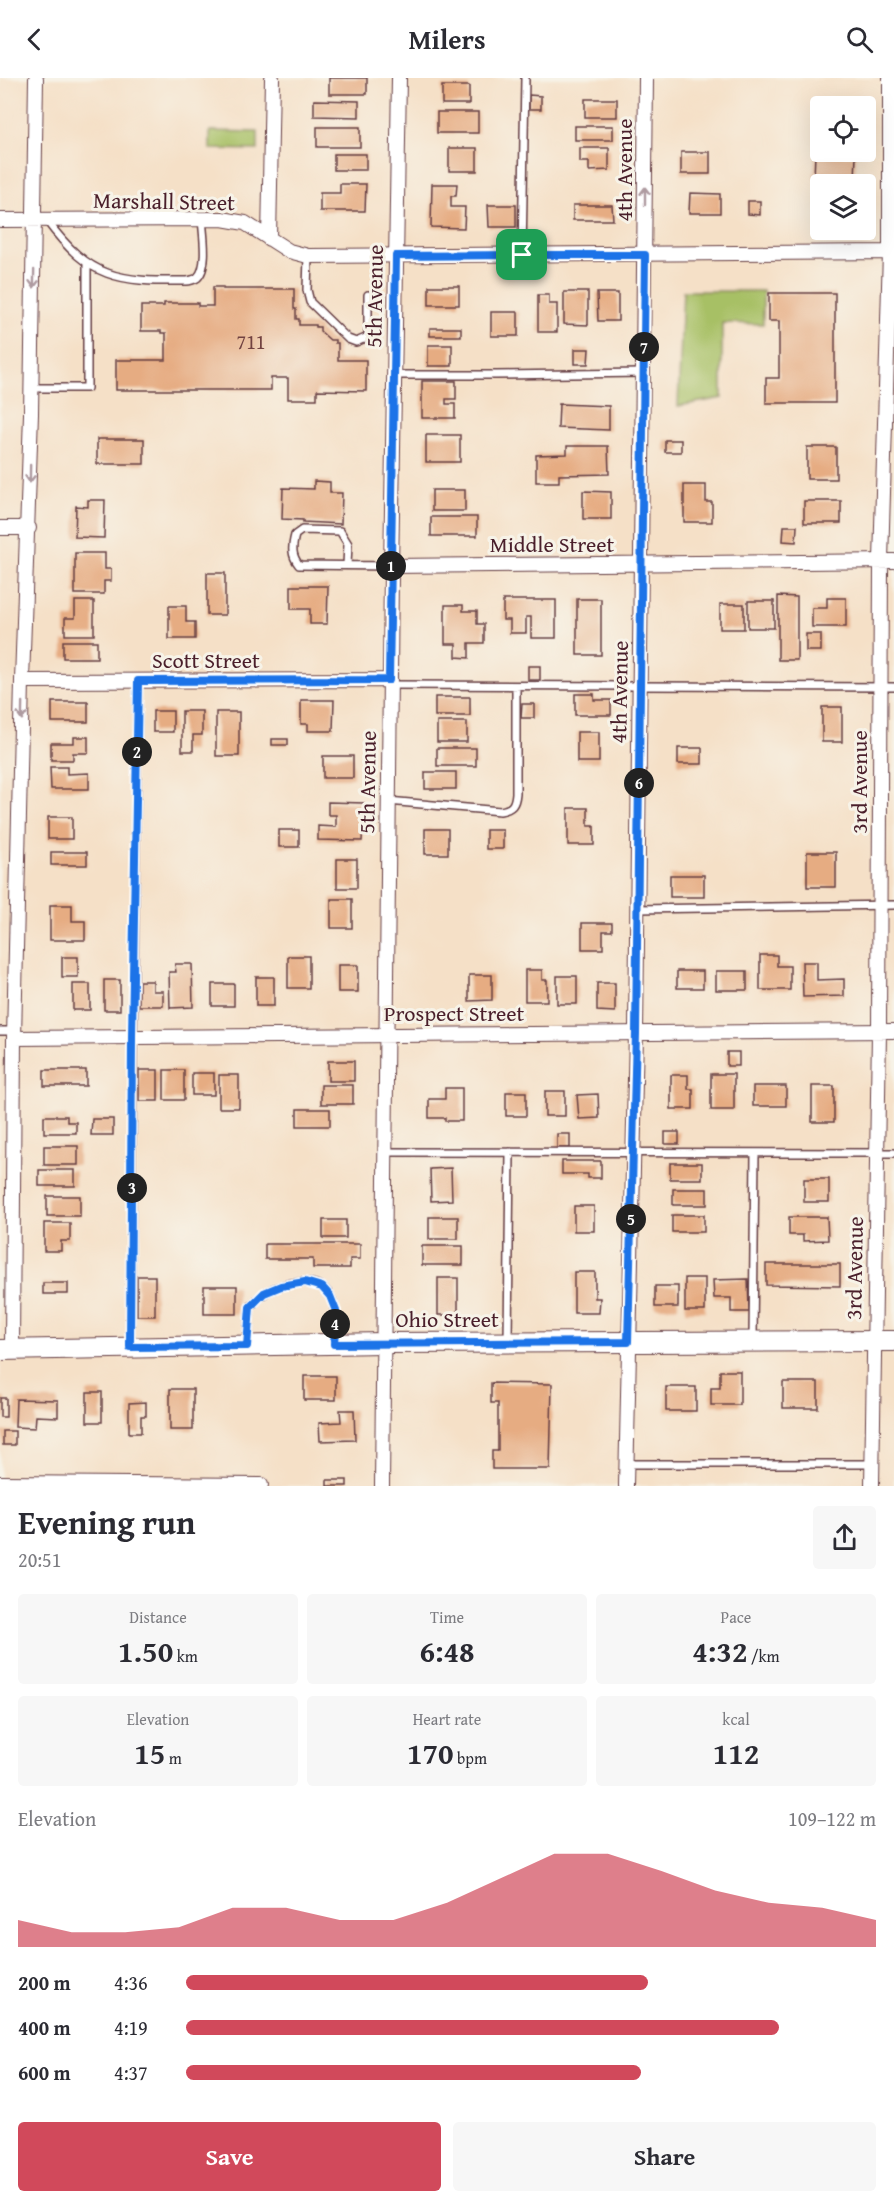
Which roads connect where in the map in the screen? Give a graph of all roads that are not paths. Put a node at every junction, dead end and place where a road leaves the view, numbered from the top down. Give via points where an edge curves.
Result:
1 (36, 78) edge
2 (272, 78) edge
3 (399, 78) edge
4 (525, 78) edge
5 (646, 78) edge
6 (890, 78) edge
7 (202, 219) junction
8 (0, 220) edge
9 (41, 221) junction
10 (269, 239) junction
11 (892, 252) edge
12 (522, 255) junction
13 (645, 255) junction
14 (308, 256) junction
15 (396, 256) junction
16 (87, 263) junction
17 (368, 295) dead end
18 (643, 373) junction
19 (890, 373) edge
20 (394, 375) junction
21 (32, 388) junction
22 (0, 528) edge
23 (29, 528) junction
24 (887, 561) edge
25 (347, 565) junction
26 (641, 565) junction
27 (391, 566) junction
28 (22, 681) junction
29 (138, 681) junction
30 (389, 683) junction
31 (516, 686) junction
32 (640, 686) junction
33 (887, 687) edge
34 (388, 801) junction
35 (880, 904) junction
36 (894, 904) edge
37 (637, 909) junction
38 (0, 1031) edge
39 (894, 1031) edge
40 (879, 1032) junction
41 (636, 1033) junction
42 (14, 1034) junction
43 (386, 1035) junction
44 (132, 1037) junction
45 (384, 1152) junction
46 (510, 1152) junction
47 (633, 1153) junction
48 (755, 1153) junction
49 (877, 1153) junction
50 (894, 1153) edge
51 (753, 1341) junction
52 (884, 1341) edge
53 (628, 1342) junction
54 (383, 1343) junction
55 (508, 1343) junction
56 (334, 1344) junction
57 (247, 1346) junction
58 (130, 1347) junction
59 (6, 1350) edge
60 (627, 1464) junction
61 (873, 1464) junction
62 (0, 1483) edge
63 (261, 1485) edge
64 (382, 1486) edge
65 (626, 1486) edge
66 (872, 1486) edge

1 - 9 street
2 - 10 street
3 - 15 street, 5th Avenue
4 - 12 lane
13 -> 5 street, 4th Avenue
6 - 11 street, 3rd Avenue
7 - 9 street, Marshall Street
7 - 10 street, Marshall Street via 245,223
7 - 16 lane via 205,257 197,279 128,280 108,275
8 - 9 street, Marshall Street
9 - 16 lane
9 -> 21 street
10 - 14 street, Marshall Street via 289,251
11 - 13 street, Marshall Street
11 - 19 street, 3rd Avenue
12 - 13 street, Marshall Street
12 - 15 street, Marshall Street
13 - 18 street, 4th Avenue
14 - 15 street, Marshall Street
14 - 17 lane via 310,302 356,342 368,337
15 - 20 street, 5th Avenue
16 - 21 lane via 87,388
18 - 20 lane
18 - 26 street, 4th Avenue
19 - 24 street, 3rd Avenue
20 - 27 street, 5th Avenue
21 -> 23 street
22 - 23 street
23 - 28 street
24 - 26 street, Middle Street
24 - 33 street, 3rd Avenue
25 - 25 lane via 299,565 292,547 295,535 302,530 340,531 348,544
25 - 27 lane
26 - 27 street, Middle Street
26 - 32 street, 4th Avenue
27 - 30 street, 5th Avenue
28 - 29 street, Scott Street
28 -> 42 street
29 - 30 street, Scott Street
29 - 44 lane
30 - 31 lane
30 - 34 street, 5th Avenue
31 - 32 lane
31 - 34 lane via 513,806 500,811
32 - 33 lane
32 - 37 street, 4th Avenue
33 - 35 street, 3rd Avenue
34 - 43 street, 5th Avenue
35 - 36 lane
35 - 37 lane
35 - 40 street, 3rd Avenue
37 - 41 street, 4th Avenue
38 - 42 lane
39 - 40 street, Prospect Street
40 - 41 street, Prospect Street
40 - 49 street, 3rd Avenue
41 - 43 street, Prospect Street
41 - 47 street, 4th Avenue
42 - 44 street, Prospect Street
42 - 59 street
43 - 44 street, Prospect Street
43 - 45 street, 5th Avenue
44 - 58 lane
45 - 46 lane
45 - 54 street, 5th Avenue
46 - 47 lane
46 - 55 lane
47 - 48 lane
47 - 53 street, 4th Avenue
48 - 49 lane
48 - 51 lane
49 - 50 lane
49 - 52 street, 3rd Avenue
51 - 52 street, Ohio Street
51 - 53 street, Ohio Street
52 - 61 street, 3rd Avenue
53 - 55 street, Ohio Street
53 - 60 street, 4th Avenue
54 - 55 street, Ohio Street
54 - 56 street, Ohio Street
54 - 64 street, 5th Avenue
56 - 57 street, Ohio Street
56 - 57 lane via 336,1311 330,1296 322,1287 305,1282 264,1293 250,1307
57 - 58 street, Ohio Street
58 - 59 street, Ohio Street
60 - 61 lane
60 - 65 street, 4th Avenue
61 - 66 street, 3rd Avenue
62 - 63 street

